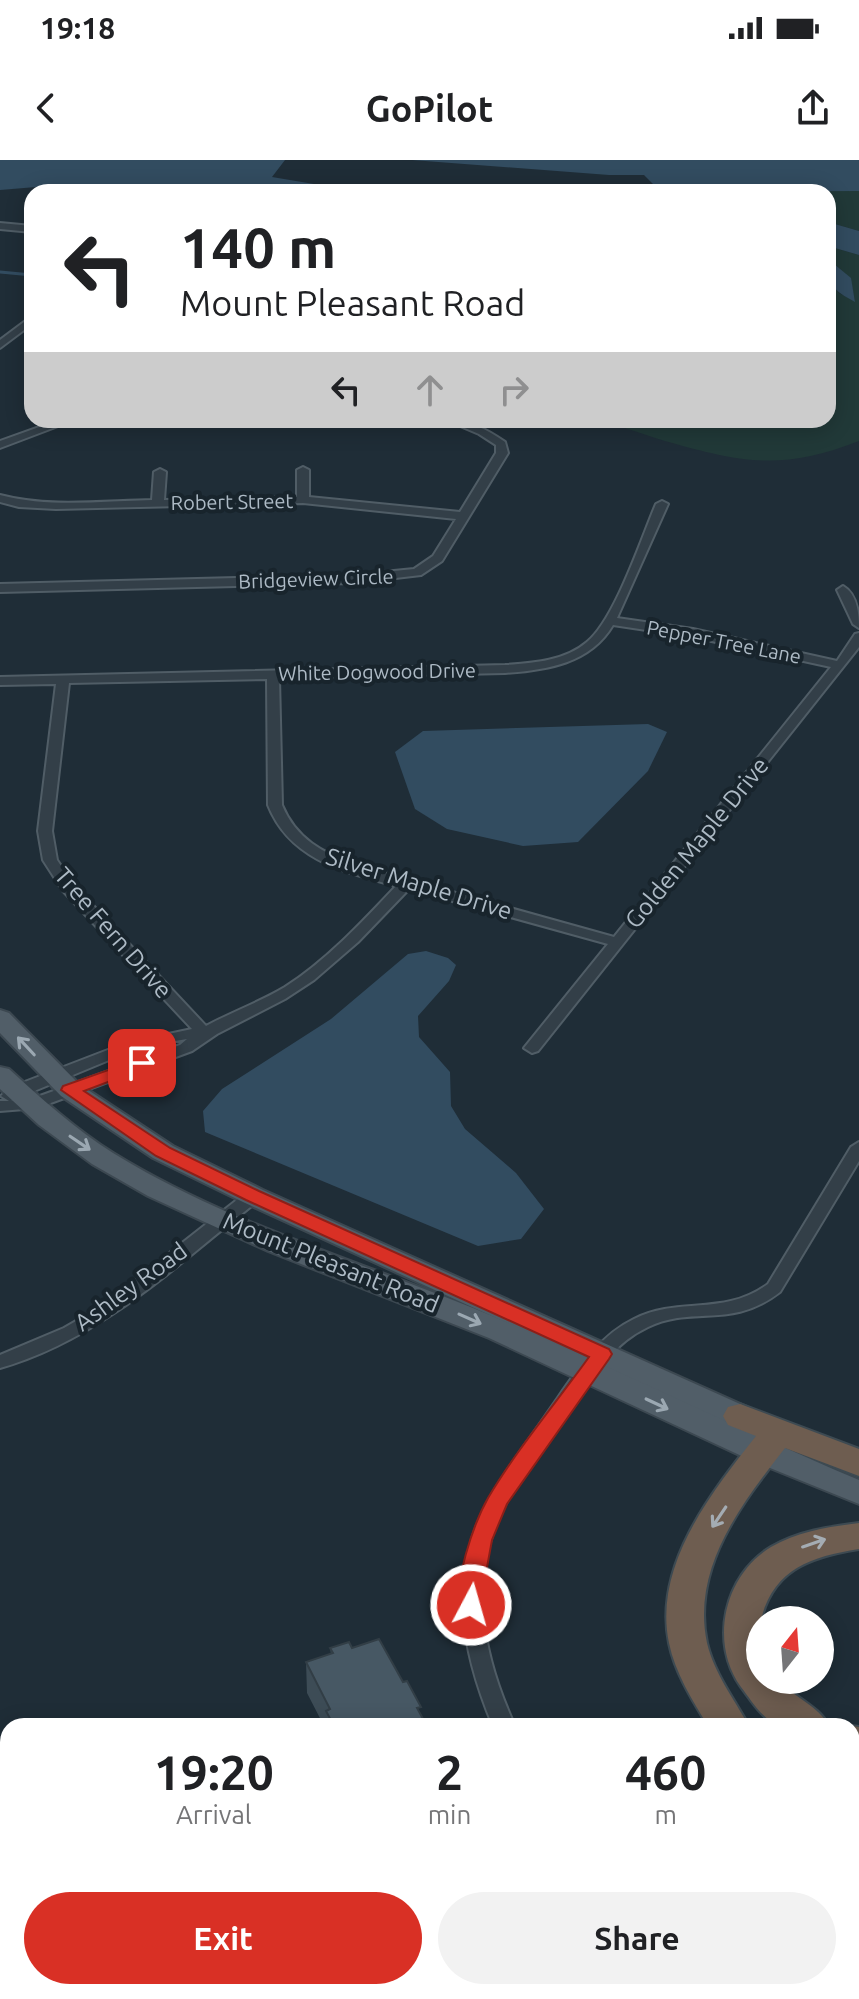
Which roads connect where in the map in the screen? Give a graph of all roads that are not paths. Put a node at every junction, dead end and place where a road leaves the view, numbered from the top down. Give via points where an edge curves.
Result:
1 (0, 226) edge
2 (24, 228) edge
3 (24, 326) edge
4 (0, 345) edge
5 (47, 428) edge
6 (472, 428) edge
7 (0, 445) edge
8 (303, 470) dead end
9 (160, 472) dead end
10 (0, 498) edge
11 (303, 500) junction
12 (158, 504) junction
13 (662, 504) dead end
14 (464, 516) junction
15 (0, 588) edge
16 (843, 590) dead end
17 (609, 621) junction
18 (859, 624) edge
19 (859, 637) edge
20 (839, 665) junction
21 (273, 675) junction
22 (63, 680) junction
23 (0, 681) edge
24 (407, 883) junction
25 (617, 942) junction
26 (0, 1018) edge
27 (204, 1033) junction
28 (532, 1048) dead end
29 (62, 1083) junction
30 (9, 1096) edge
31 (859, 1147) edge
32 (253, 1196) junction
33 (219, 1220) junction
34 (0, 1362) edge
35 (594, 1363) junction
36 (740, 1416) junction
37 (769, 1444) junction
38 (859, 1463) edge
39 (859, 1493) edge
40 (859, 1536) edge
41 (500, 1718) edge
42 (725, 1718) edge
43 (799, 1718) edge

1 - 2 street
3 - 4 street
5 - 7 street
6 - 14 street, Bridgeview Circle via 495,437 501,455
8 - 11 street
9 - 12 street
10 - 12 street, Robert Street via 42,506
11 - 12 street, Robert Street
11 - 14 street, Robert Street
13 - 17 street, White Dogwood Drive
14 - 15 street, Bridgeview Circle via 431,566 402,575
16 - 18 street
17 - 20 street, Pepper Tree Lane
17 - 21 street, White Dogwood Drive via 584,651 534,667
19 - 20 street, Golden Maple Drive
20 - 25 street, Golden Maple Drive
21 - 22 street, White Dogwood Drive
21 - 24 street, Silver Maple Drive via 274,794 280,820 296,840 323,857
22 - 23 street, White Dogwood Drive
22 - 27 street, Tree Fern Drive via 45,831 50,860 68,888
24 - 25 street, Silver Maple Drive
24 - 27 street via 318,971 268,1003
25 - 28 street, Golden Maple Drive
29 -> 26 main road, Mount Pleasant Road
27 - 29 street via 186,1048
29 - 30 street
29 - 32 main road, Mount Pleasant Road via 163,1152
30 -> 33 main road, Mount Pleasant Road via 162,1193
31 - 35 street via 766,1296 730,1311 652,1318 629,1330
32 - 33 street, Ashley Road
32 - 35 main road, Mount Pleasant Road
33 - 34 street, Ashley Road via 108,1310
33 -> 35 main road, Mount Pleasant Road
35 - 36 main road, Mount Pleasant Road
35 -> 37 main road, Mount Pleasant Road
35 - 41 street via 497,1502 481,1540 472,1579 473,1640
36 - 37 main road, Mount Pleasant Road
36 - 38 highway
37 - 39 main road, Mount Pleasant Road
37 -> 42 highway via 698,1550 687,1580 684,1616 694,1660
43 -> 40 highway via 770,1696 749,1664 741,1634 743,1607 757,1579 787,1554 825,1539

